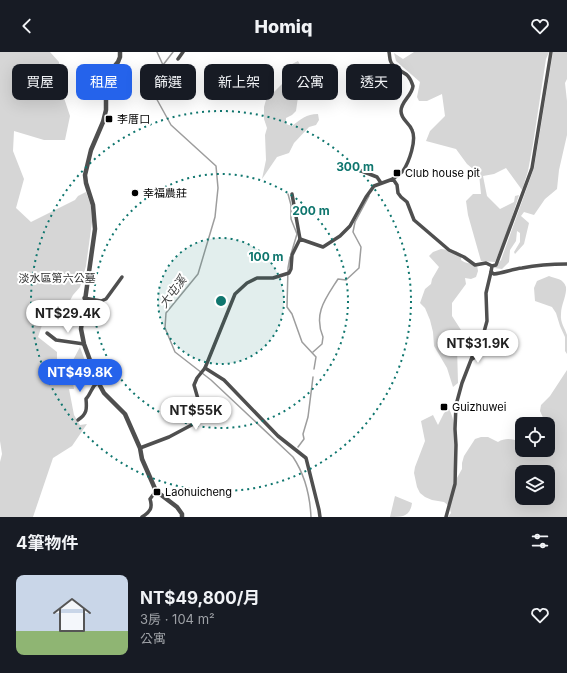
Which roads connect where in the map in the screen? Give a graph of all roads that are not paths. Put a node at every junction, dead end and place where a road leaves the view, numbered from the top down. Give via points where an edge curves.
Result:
1 (120, 52) edge
2 (183, 52) edge
3 (389, 52) edge
4 (550, 52) edge
5 (178, 59) dead end
6 (354, 168) dead end
7 (393, 179) junction
8 (381, 184) junction
9 (292, 194) dead end
10 (300, 238) junction
11 (567, 264) edge
12 (492, 266) junction
13 (491, 272) junction
14 (122, 276) dead end
15 (84, 298) junction
16 (47, 334) dead end
17 (84, 344) junction
18 (484, 352) dead end
19 (472, 359) junction
20 (204, 369) junction
21 (98, 382) junction
22 (78, 420) dead end
23 (140, 448) junction
24 (156, 491) junction
25 (142, 517) edge
26 (182, 517) edge
27 (320, 517) edge
28 (446, 517) edge

1 - 15 street via 118,62 109,73 106,83 106,110 85,175 93,206 95,230
2 - 5 street
3 - 7 street via 392,65 409,75 413,86 401,113 415,137 402,172
4 - 12 street via 532,168 496,264
6 - 8 street via 377,177
7 - 8 street
7 - 12 street via 414,220 449,250 475,265 486,263
8 - 10 street via 374,186 350,226 326,246
9 - 10 street
10 - 20 street via 292,256 289,273 273,278 257,278 235,294
11 - 13 street via 542,264 494,274
12 - 13 street
13 - 19 street via 486,293 487,321
14 - 15 street via 106,299 101,301
15 - 17 street via 81,329
16 - 17 street via 56,340
17 - 21 street
18 - 19 street
19 - 28 street via 456,405 455,484
20 - 23 street via 194,385 202,413 200,420 169,437
20 - 27 street via 224,380 278,436 306,458
21 - 22 street via 93,385 86,399 87,412
21 - 23 street via 104,394 125,414
23 - 24 street
24 - 25 street via 150,499 152,505 149,513
24 - 26 street via 177,507

